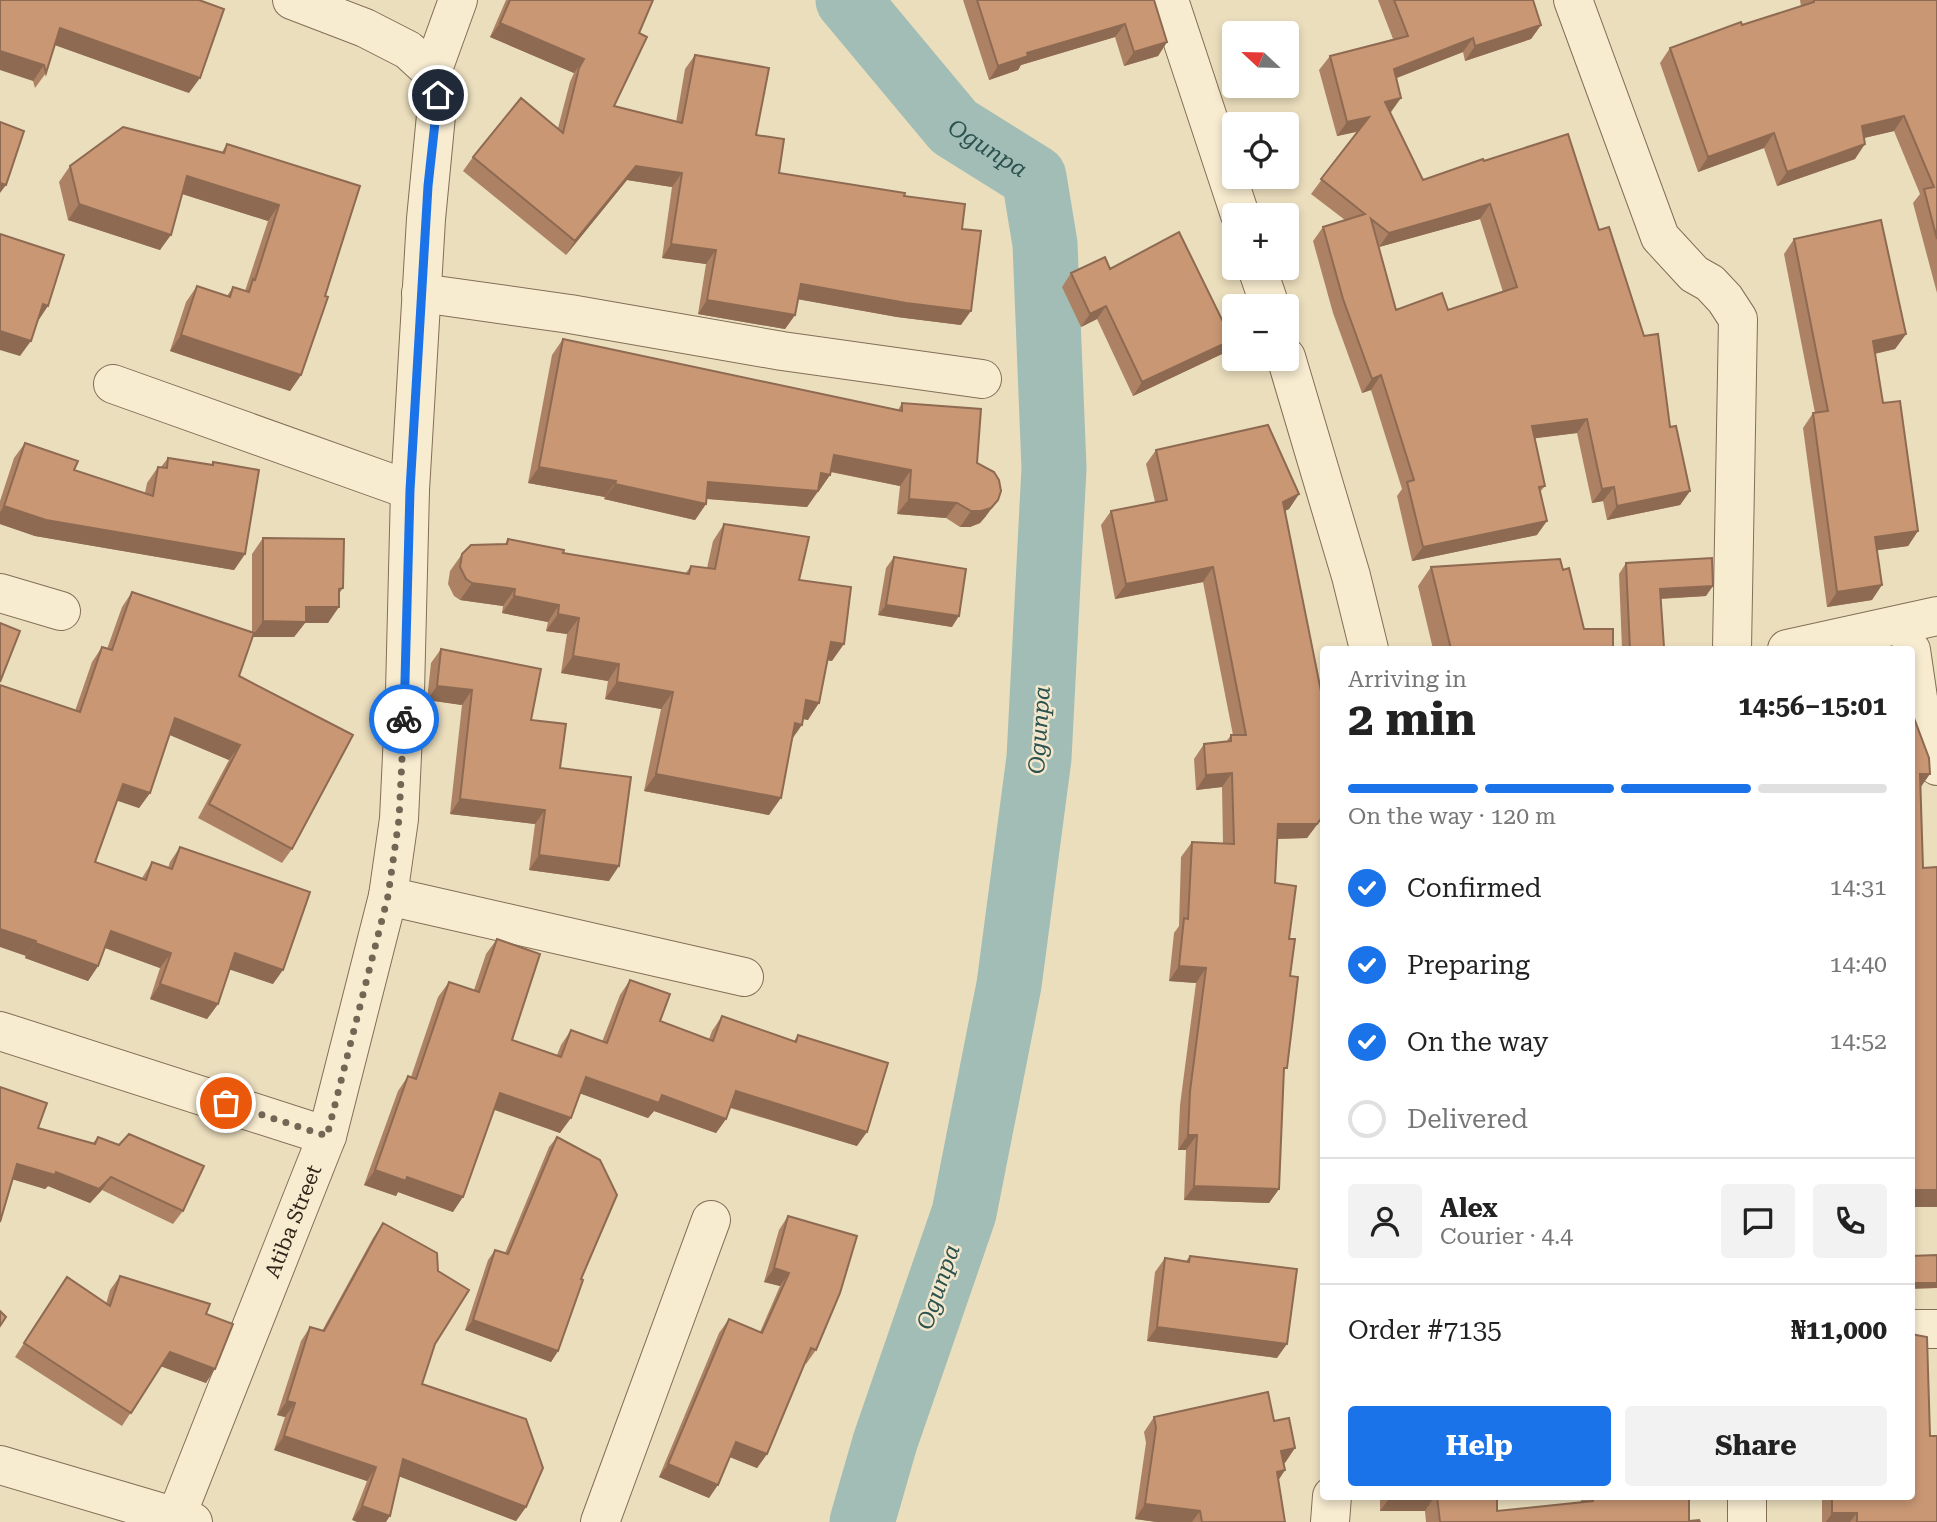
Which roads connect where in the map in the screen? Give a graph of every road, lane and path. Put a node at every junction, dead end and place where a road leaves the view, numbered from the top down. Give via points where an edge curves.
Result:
1 (292, 0) edge
2 (458, 0) edge
3 (1169, 0) edge
4 (1573, 0) edge
5 (432, 72) junction
6 (1236, 203) edge
7 (421, 293) junction
8 (1290, 371) edge
9 (982, 379) dead end
10 (113, 384) dead end
11 (410, 490) junction
12 (0, 593) edge
13 (61, 611) dead end
14 (1916, 635) edge
15 (1368, 646) edge
16 (1732, 646) edge
17 (1815, 646) edge
18 (1937, 766) edge
19 (388, 896) junction
20 (744, 977) dead end
21 (0, 1031) edge
22 (327, 1136) junction
23 (711, 1220) dead end
24 (1915, 1329) edge
25 (1937, 1329) edge
26 (0, 1465) edge
27 (1332, 1500) edge
28 (1747, 1500) edge
29 (185, 1519) edge
30 (600, 1522) edge
31 (1330, 1522) edge
32 (1747, 1522) edge

1 - 5 street via 408,50
2 - 5 street
3 - 6 street
4 - 16 street via 1660,237 1694,274 1726,299 1738,319
5 - 7 street, Atiba Street via 438,95
7 - 9 street
7 - 11 street, Atiba Street
8 - 15 street
10 - 11 street
11 - 19 street, Atiba Street via 399,819
12 - 13 street
14 - 17 street
14 - 18 street via 1923,732
19 - 20 street
19 - 22 street, Atiba Street
21 - 22 street
22 - 29 street, Atiba Street
23 - 30 street
24 - 25 street
26 - 29 street
27 - 31 street
28 - 32 street

